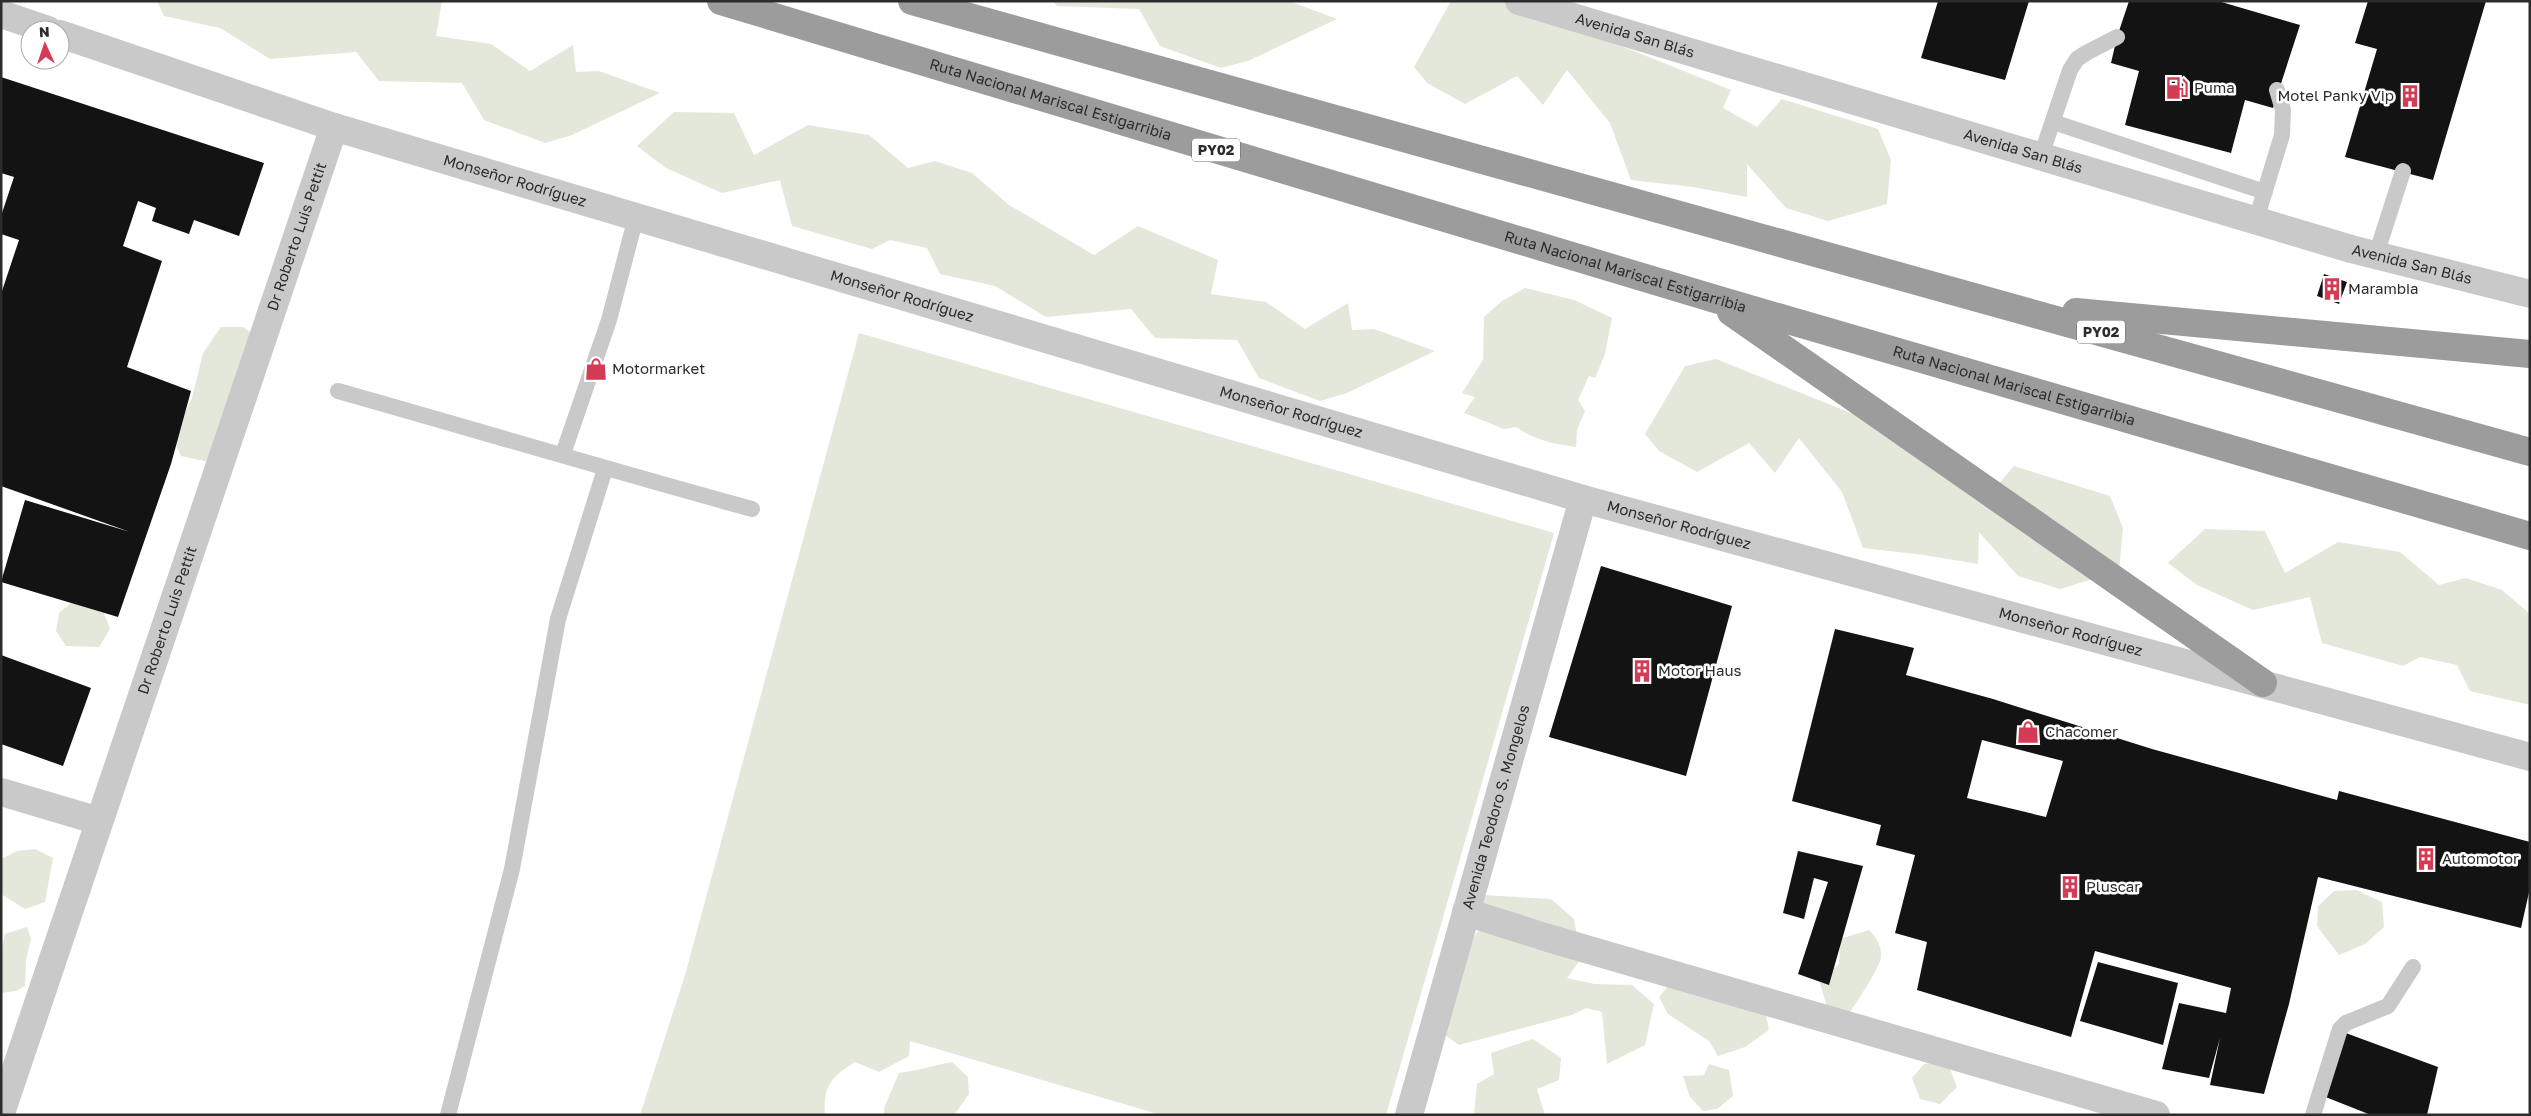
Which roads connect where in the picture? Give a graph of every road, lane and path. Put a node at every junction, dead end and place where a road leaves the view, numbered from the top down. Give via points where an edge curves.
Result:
1 (721, 1) edge
2 (912, 1) edge
3 (1518, 1) edge
4 (1, 14) edge
5 (20, 20) edge
6 (70, 37) edge
7 (2117, 37) dead end
8 (2278, 90) dead end
9 (2053, 122) junction
10 (334, 127) junction
11 (2041, 156) junction
12 (2403, 171) dead end
13 (2265, 192) junction
14 (636, 217) junction
15 (2256, 220) junction
16 (2376, 255) junction
17 (2530, 294) edge
18 (1712, 298) junction
19 (2004, 305) junction
20 (2530, 354) edge
21 (338, 391) dead end
22 (2530, 452) edge
23 (563, 454) junction
24 (605, 469) junction
25 (1583, 499) junction
26 (752, 509) dead end
27 (2530, 536) edge
28 (2264, 683) junction
29 (2530, 757) edge
30 (1, 792) edge
31 (99, 821) junction
32 (1466, 912) junction
33 (2413, 967) dead end
34 (1, 1113) edge
35 (448, 1115) edge
36 (1409, 1115) edge
37 (2156, 1115) edge
38 (2313, 1115) edge

1 - 18 highway, Ruta Nacional Mariscal Estigarribia / PY02
2 - 19 highway, PY02
3 - 11 street, Avenida San Blás
4 - 5 street
6 - 10 street, Monseñor Rodríguez
7 - 9 lane via 2077,59 2070,70
8 - 13 lane via 2283,110 2282,136
9 - 11 lane
9 - 13 lane
10 - 14 street, Monseñor Rodríguez
10 - 31 street, Dr Roberto Luis Pettit
11 - 15 street, Avenida San Blás
12 - 16 lane
13 - 15 lane
14 - 23 lane via 609,320
14 - 25 street, Monseñor Rodríguez
15 - 16 street, Avenida San Blás
16 - 17 street, Avenida San Blás
18 - 27 highway, Ruta Nacional Mariscal Estigarribia / PY02
18 - 28 highway
19 - 20 highway
19 - 22 highway, PY02
21 - 23 lane
23 - 24 lane
24 - 26 lane
24 - 35 lane via 558,619 512,869
25 - 28 street, Monseñor Rodríguez
25 - 32 street, Avenida Teodoro S. Mongelos
28 - 29 street, Monseñor Rodríguez
30 - 31 street
31 - 34 street, Dr Roberto Luis Pettit
32 - 36 street, Avenida Teodoro S. Mongelos
32 - 37 street
33 - 38 lane via 2388,1006 2346,1023 2340,1029

